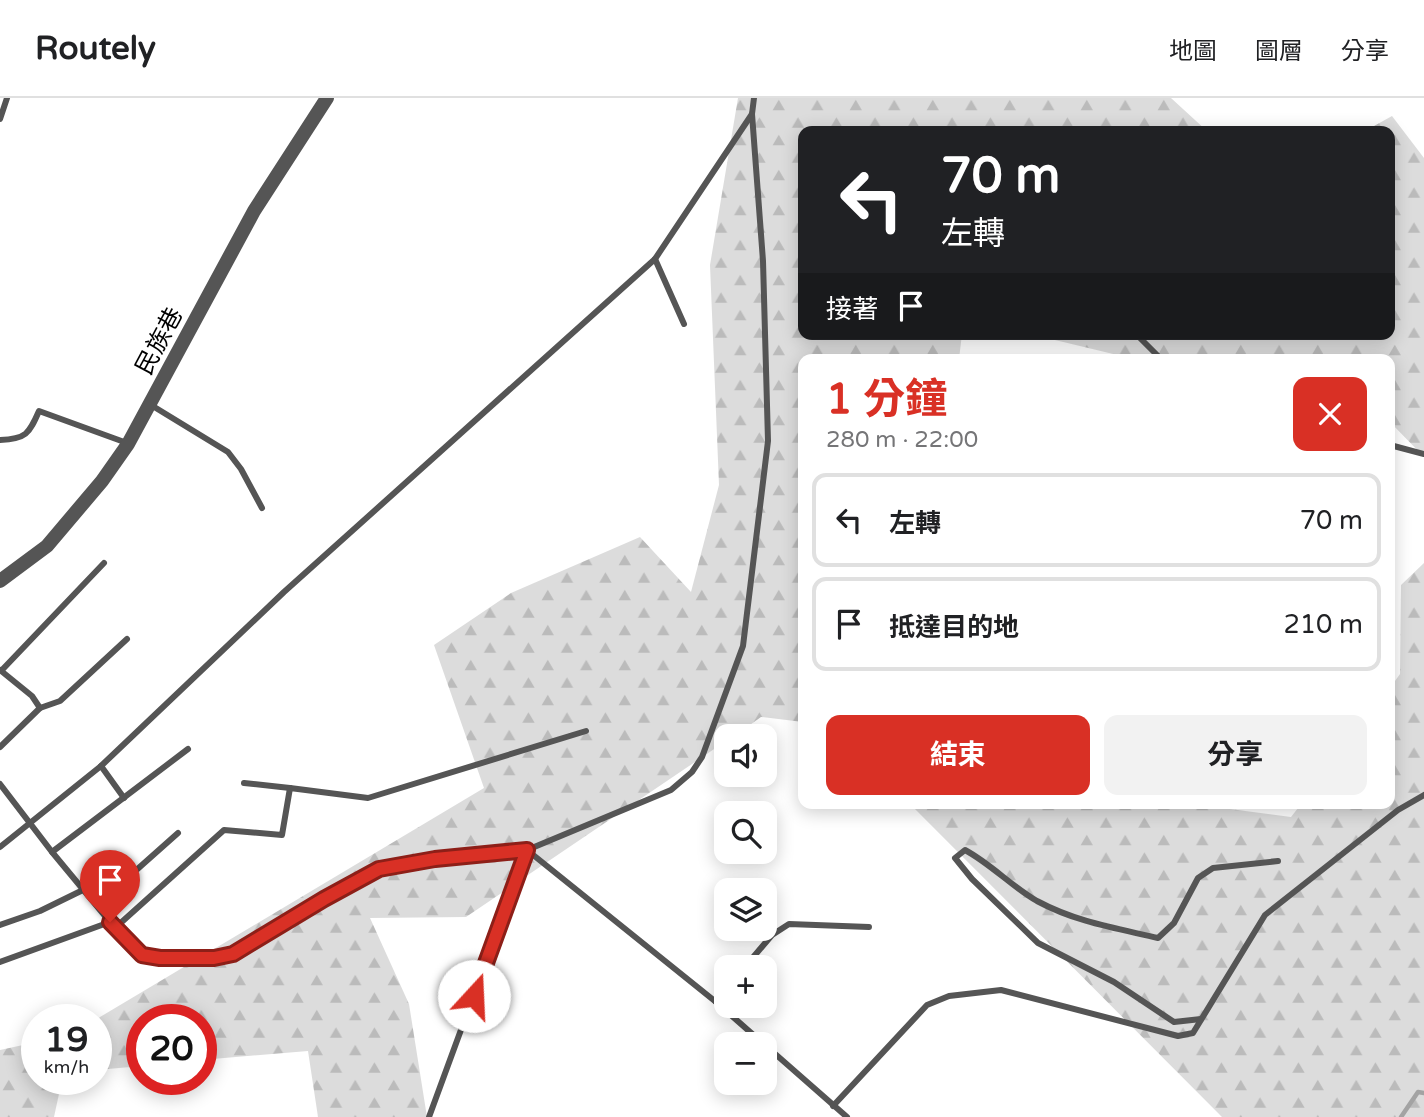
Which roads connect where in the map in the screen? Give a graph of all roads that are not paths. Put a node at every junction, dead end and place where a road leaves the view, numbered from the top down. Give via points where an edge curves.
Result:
1 (7, 98) edge
2 (327, 98) edge
3 (754, 98) edge
4 (752, 114) junction
5 (0, 119) edge
6 (655, 258) junction
7 (684, 324) dead end
8 (1142, 340) edge
9 (1156, 354) edge
10 (151, 405) junction
11 (0, 440) edge
12 (128, 444) junction
13 (1395, 446) edge
14 (1424, 454) edge
15 (262, 508) dead end
16 (104, 563) dead end
17 (0, 581) edge
18 (127, 639) dead end
19 (1, 670) edge
20 (40, 708) junction
21 (586, 731) dead end
22 (0, 747) edge
23 (188, 749) dead end
24 (101, 766) junction
25 (244, 783) dead end
26 (0, 784) edge
27 (290, 788) junction
28 (1424, 795) edge
29 (124, 798) junction
30 (29, 822) junction
31 (178, 834) dead end
32 (0, 847) edge
33 (527, 850) junction
34 (52, 852) junction
35 (1278, 861) dead end
36 (85, 889) junction
37 (97, 905) junction
38 (110, 922) junction
39 (0, 925) edge
40 (869, 927) dead end
41 (115, 928) junction
42 (755, 955) edge
43 (0, 962) edge
44 (714, 1000) edge
45 (734, 1018) edge
46 (1201, 1018) junction
47 (833, 1105) junction
48 (429, 1117) edge
49 (847, 1117) edge

1 - 5 lane
2 - 10 street, 民族巷 via 254,211
3 - 4 lane
4 - 6 lane
4 - 33 lane via 763,248 768,441 743,646 702,757 692,772 671,790
6 - 7 lane
6 - 24 lane via 284,592
8 - 9 lane
10 - 12 street, 民族巷
10 - 15 lane via 228,452
11 - 12 lane via 24,436 39,411
12 - 17 street, 民族巷 via 47,546
13 - 14 lane
16 - 19 lane
18 - 20 lane via 60,701
19 - 20 lane
20 - 22 lane
21 - 27 lane via 368,798
23 - 29 lane
24 - 29 lane
24 - 30 lane
25 - 27 lane
26 - 30 lane
27 - 41 lane via 282,835 223,830
28 - 46 lane via 1398,810 1265,915
29 - 34 lane
30 - 32 lane
30 - 34 lane
31 - 37 lane
33 - 41 lane via 379,869 233,954 214,958 142,955
33 - 44 lane
33 - 48 lane
34 - 36 lane
35 - 46 lane via 1213,868 1198,878 1174,923 1158,938 1076,919 1035,899 965,850 955,858 1038,943 1114,982 1174,1022
36 - 37 lane
36 - 39 lane
37 - 38 lane
38 - 41 lane
38 - 43 lane
40 - 42 lane via 789,924
45 - 47 lane
46 - 47 lane via 1193,1033 1178,1036 1001,989 949,996 927,1005
47 - 49 lane

